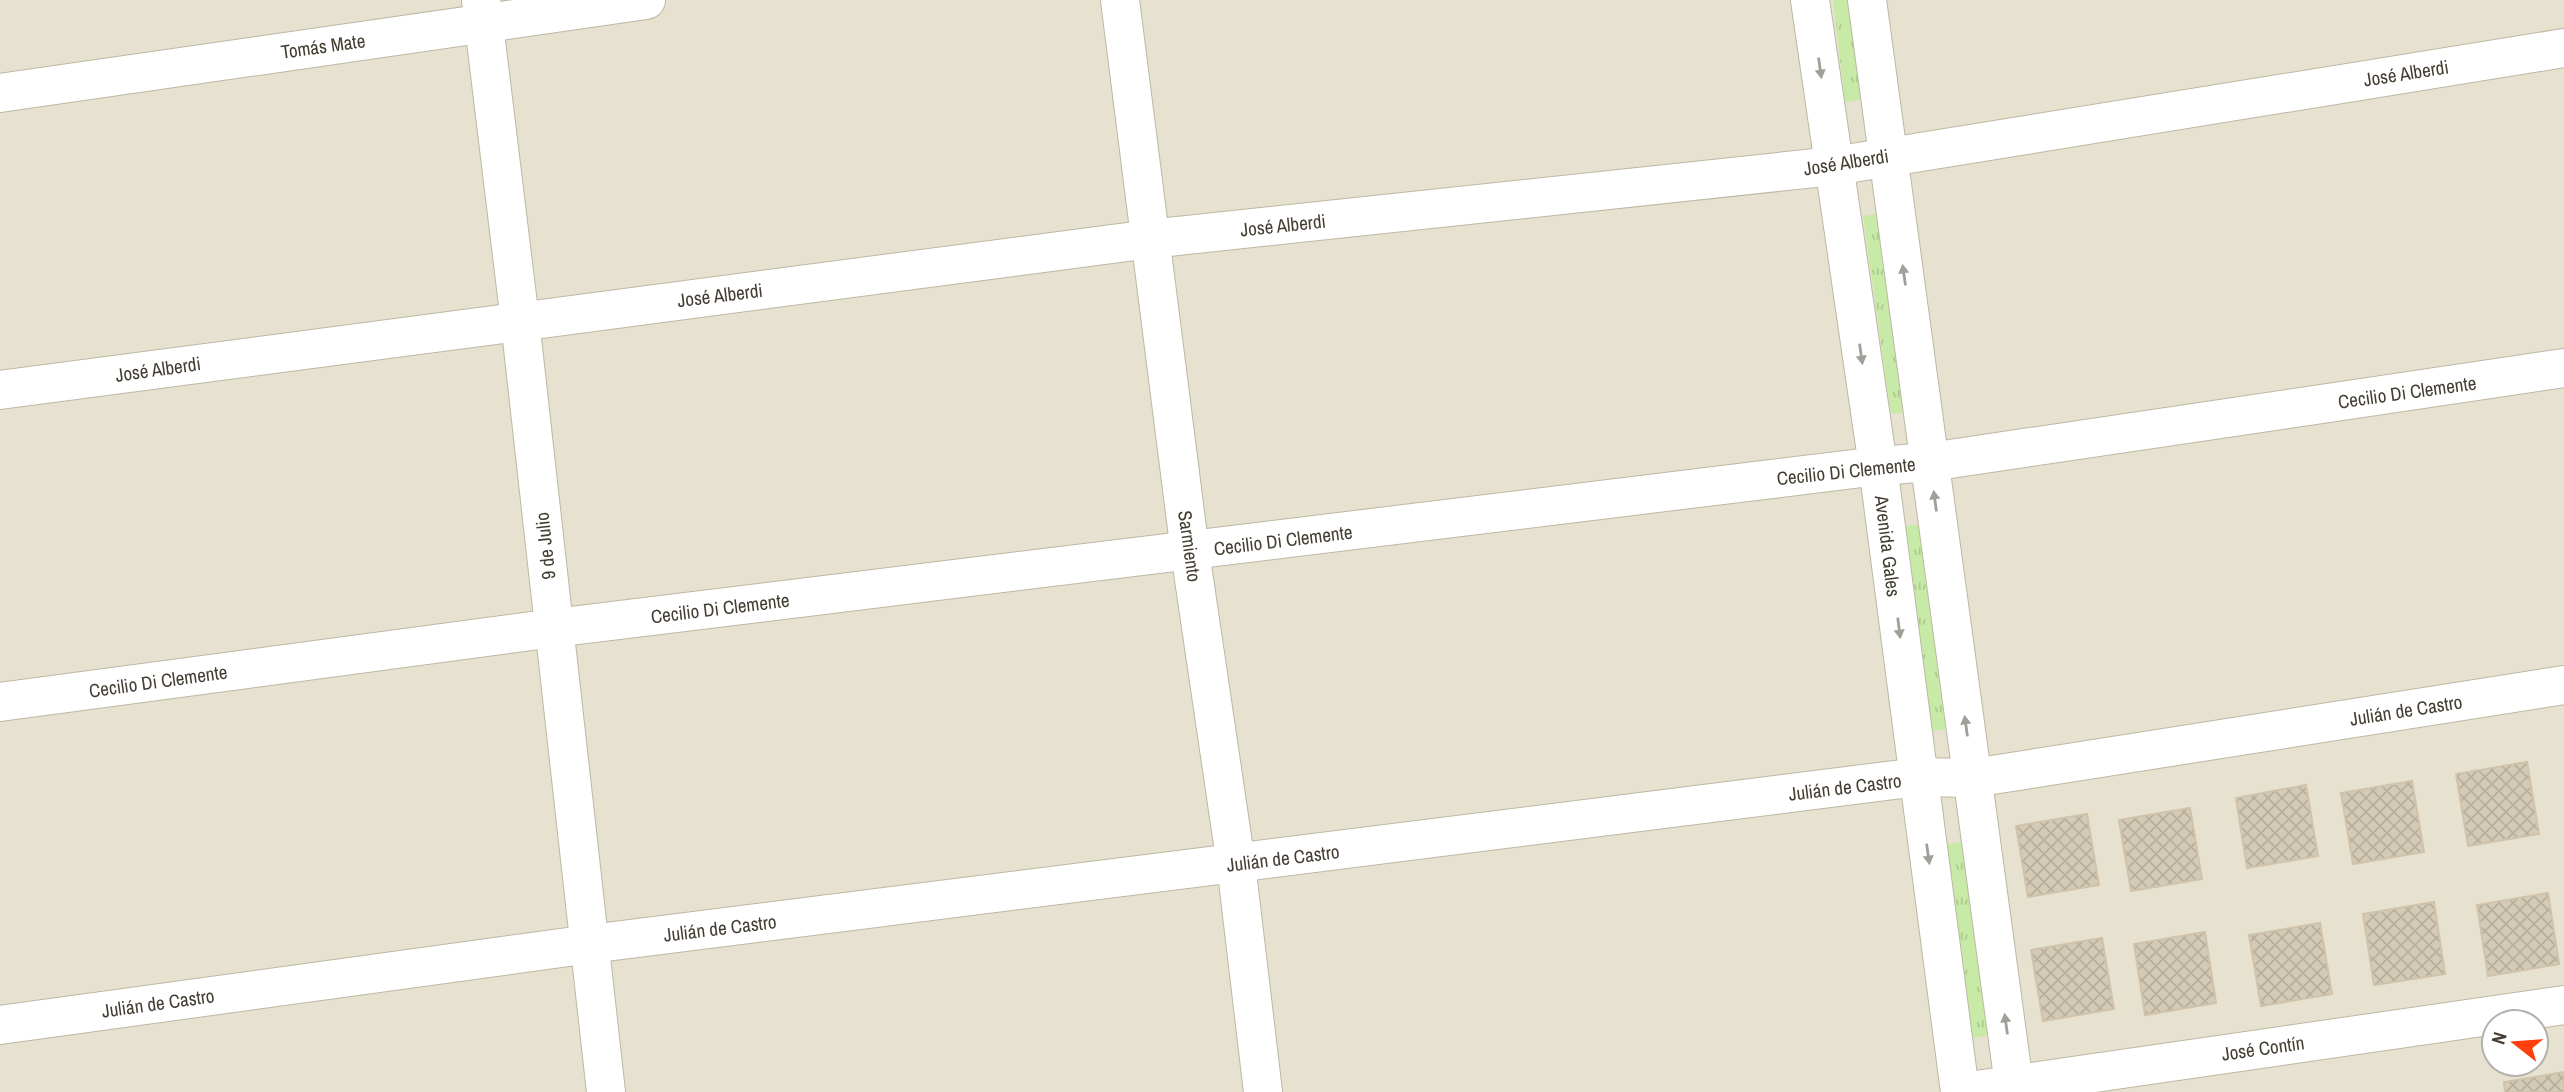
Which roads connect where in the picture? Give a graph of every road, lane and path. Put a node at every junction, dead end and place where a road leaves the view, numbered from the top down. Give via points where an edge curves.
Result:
1 (646, 0) edge
2 (1120, 0) edge
3 (1810, 0) edge
4 (1867, 0) edge
5 (483, 12) edge
6 (2564, 48) edge
7 (0, 93) edge
8 (1888, 156) junction
9 (1834, 166) junction
10 (1150, 239) junction
11 (520, 321) junction
12 (2564, 369) edge
13 (0, 390) edge
14 (1930, 462) junction
15 (1878, 466) junction
16 (1190, 552) junction
17 (554, 628) junction
18 (2564, 685) edge
19 (0, 702) edge
20 (1918, 778) junction
21 (1973, 778) junction
22 (1236, 864) junction
23 (590, 944) junction
24 (2564, 1005) edge
25 (0, 1025) edge
26 (2015, 1088) edge
27 (606, 1092) edge
28 (1264, 1092) edge
29 (1961, 1092) edge

1 - 5 street, Tomás Mate
2 - 10 street, Sarmiento
3 -> 9 street, Avenida Gales
4 - 8 street
5 - 7 street, Tomás Mate
5 - 11 street, 9 de Julio
6 - 8 street, José Alberdi
8 - 9 street, José Alberdi
14 -> 8 street
9 - 10 street, José Alberdi
9 -> 15 street, Avenida Gales
10 - 11 street, José Alberdi
10 - 16 street, Sarmiento
11 - 13 street, José Alberdi
11 - 17 street, 9 de Julio
12 - 14 street, Cecilio Di Clemente
14 - 15 street, Cecilio Di Clemente
21 -> 14 street
15 - 16 street, Cecilio Di Clemente
15 -> 20 street, Avenida Gales
16 - 17 street, Cecilio Di Clemente
16 - 22 street, Sarmiento
17 - 19 street, Cecilio Di Clemente
17 - 23 street, 9 de Julio
18 - 21 street, Julián de Castro
20 - 21 street, Julián de Castro
20 - 22 street, Julián de Castro
20 -> 29 street, Avenida Gales
26 -> 21 street
22 - 23 street, Julián de Castro
22 - 28 street, Sarmiento
23 - 25 street, Julián de Castro
23 - 27 street, 9 de Julio
24 - 26 street, José Contín
26 - 29 street, José Contín

